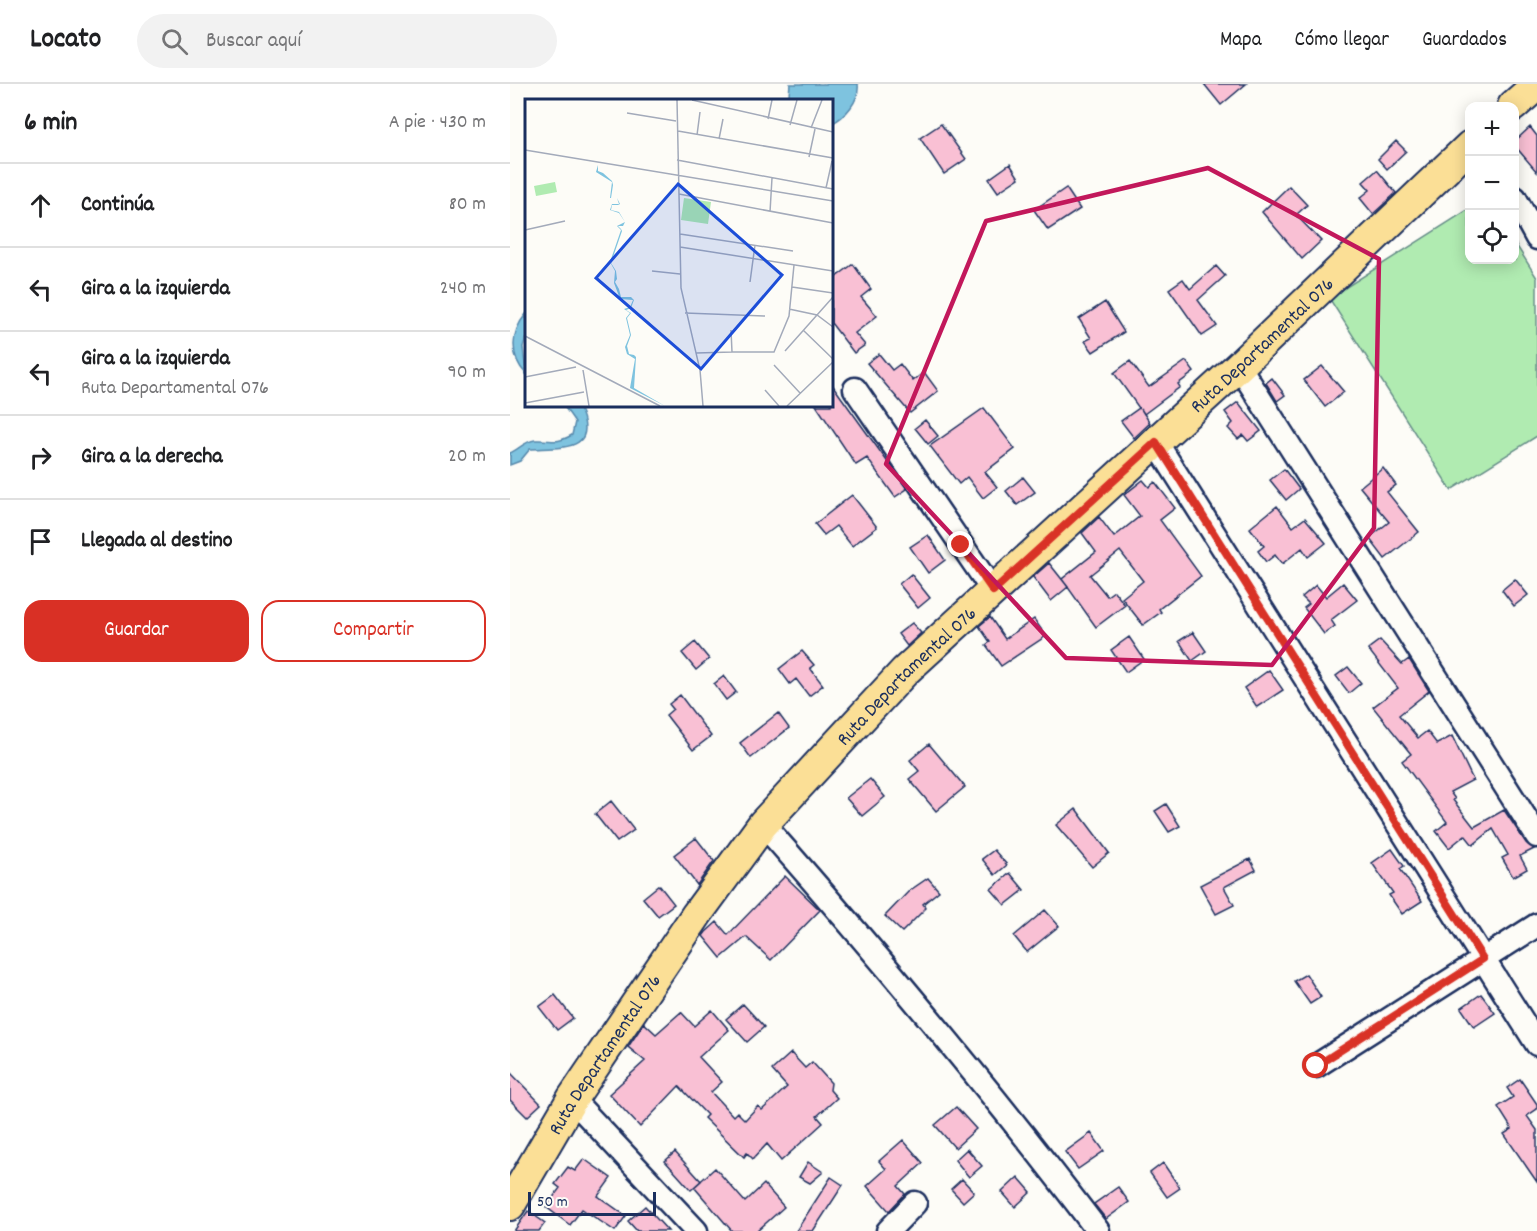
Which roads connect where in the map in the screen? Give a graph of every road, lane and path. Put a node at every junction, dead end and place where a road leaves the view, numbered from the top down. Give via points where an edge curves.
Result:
1 (1537, 85) edge
2 (1518, 102) edge
3 (1465, 151) edge
4 (1519, 205) edge
5 (1537, 238) edge
6 (1239, 366) junction
7 (855, 389) dead end
8 (1156, 442) junction
9 (993, 591) junction
10 (763, 824) junction
11 (1537, 836) edge
12 (1537, 925) edge
13 (1483, 959) junction
14 (1537, 1044) edge
15 (1316, 1066) dead end
16 (572, 1100) junction
17 (915, 1203) dead end
18 (510, 1205) edge
19 (696, 1231) edge
20 (888, 1231) edge
21 (1098, 1231) edge

1 - 2 main road
3 - 6 main road, Ruta Departamental 076
4 - 5 street
6 - 8 main road, Ruta Departamental 076
6 - 11 street
7 - 9 street
8 - 9 main road, Ruta Departamental 076
8 - 13 street
9 - 10 main road, Ruta Departamental 076 via 905,671
10 - 16 main road, Ruta Departamental 076 via 697,914
10 - 21 street via 862,937
12 - 13 street
13 - 14 street
13 - 15 street
16 - 18 main road, Ruta Departamental 076
16 - 19 street
17 - 20 street

